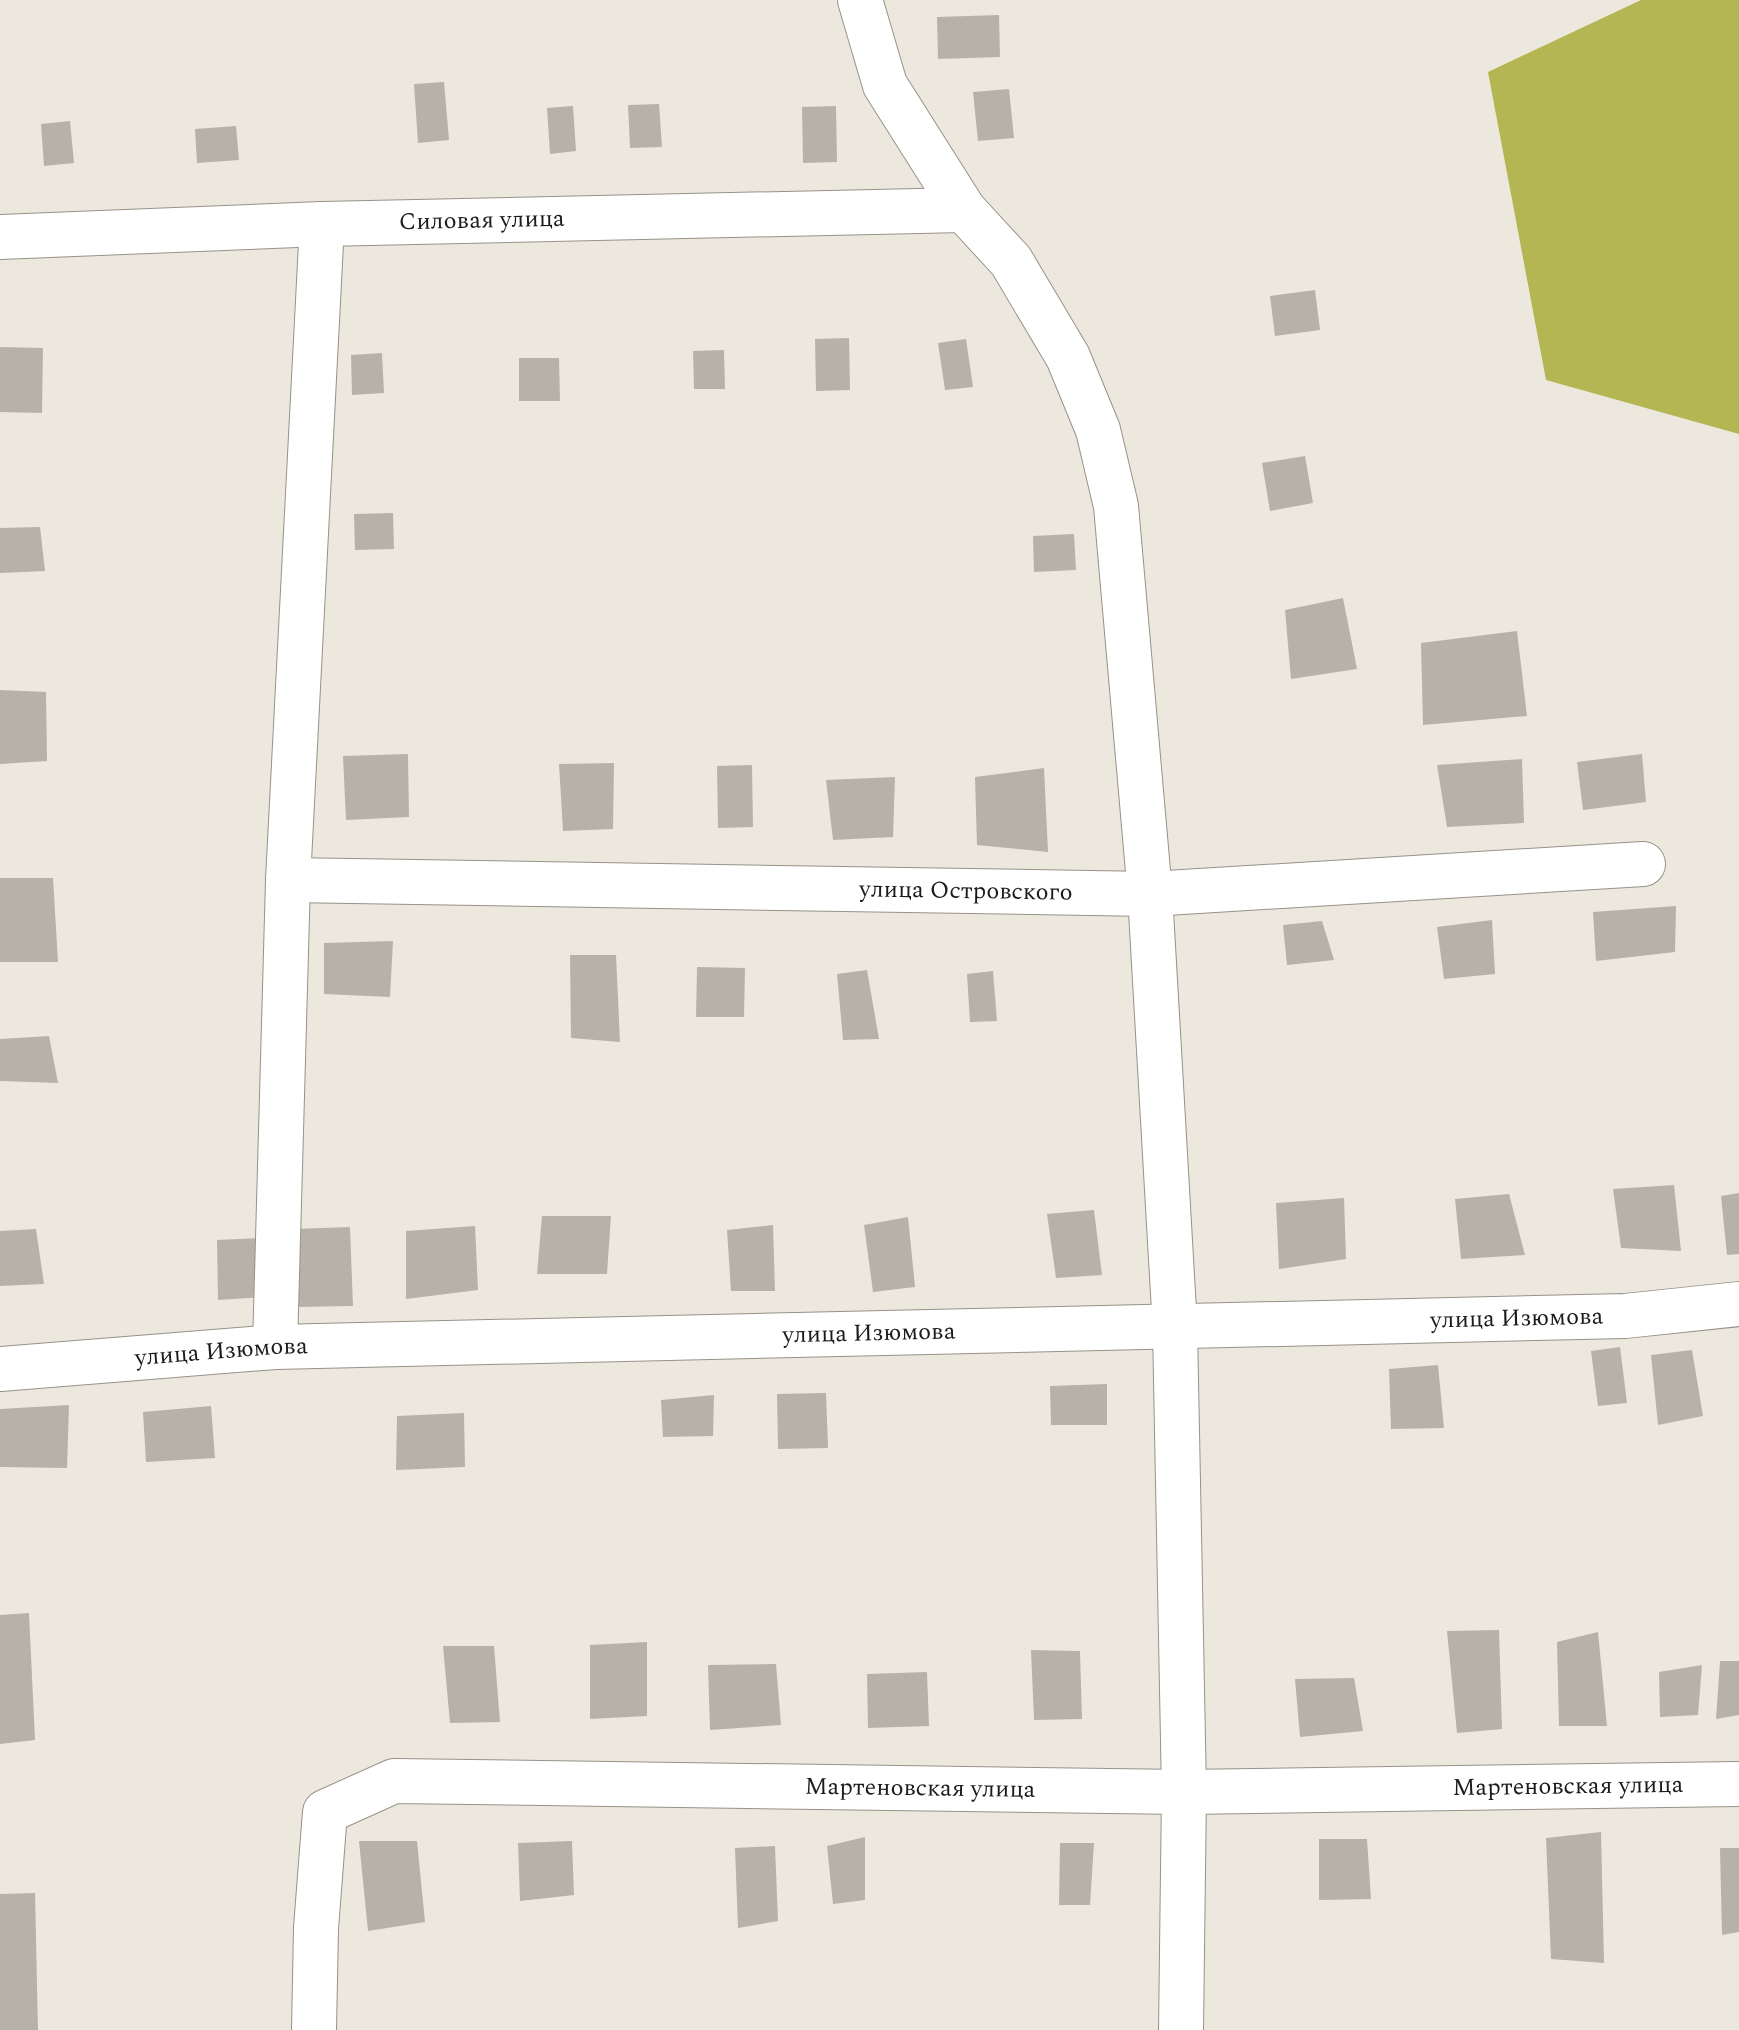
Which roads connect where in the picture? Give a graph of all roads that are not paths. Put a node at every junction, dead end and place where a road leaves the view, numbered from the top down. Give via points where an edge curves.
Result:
1 (860, 0) edge
2 (964, 210) junction
3 (322, 224) junction
4 (0, 237) edge
5 (1643, 864) dead end
6 (288, 880) junction
7 (1150, 894) junction
8 (1739, 1304) edge
9 (1175, 1328) junction
10 (275, 1347) junction
11 (0, 1369) edge
12 (1739, 1784) edge
13 (1184, 1792) junction
14 (314, 2030) edge
15 (1181, 2030) edge

1 - 2 street via 885,85
2 - 3 street, Силовая улица
2 - 7 street via 1011,261 1068,357 1098,430 1116,506
3 - 4 street, Силовая улица
3 - 6 street
5 - 7 street, улица Островского
6 - 7 street, улица Островского
6 - 10 street
7 - 9 street
8 - 9 street, улица Изюмова via 1625,1316
9 - 10 street, улица Изюмова
9 - 13 street
10 - 11 street, улица Изюмова
12 - 13 street, Мартеновская улица
13 - 14 street, Мартеновская улица via 394,1781 325,1812
13 - 15 street

